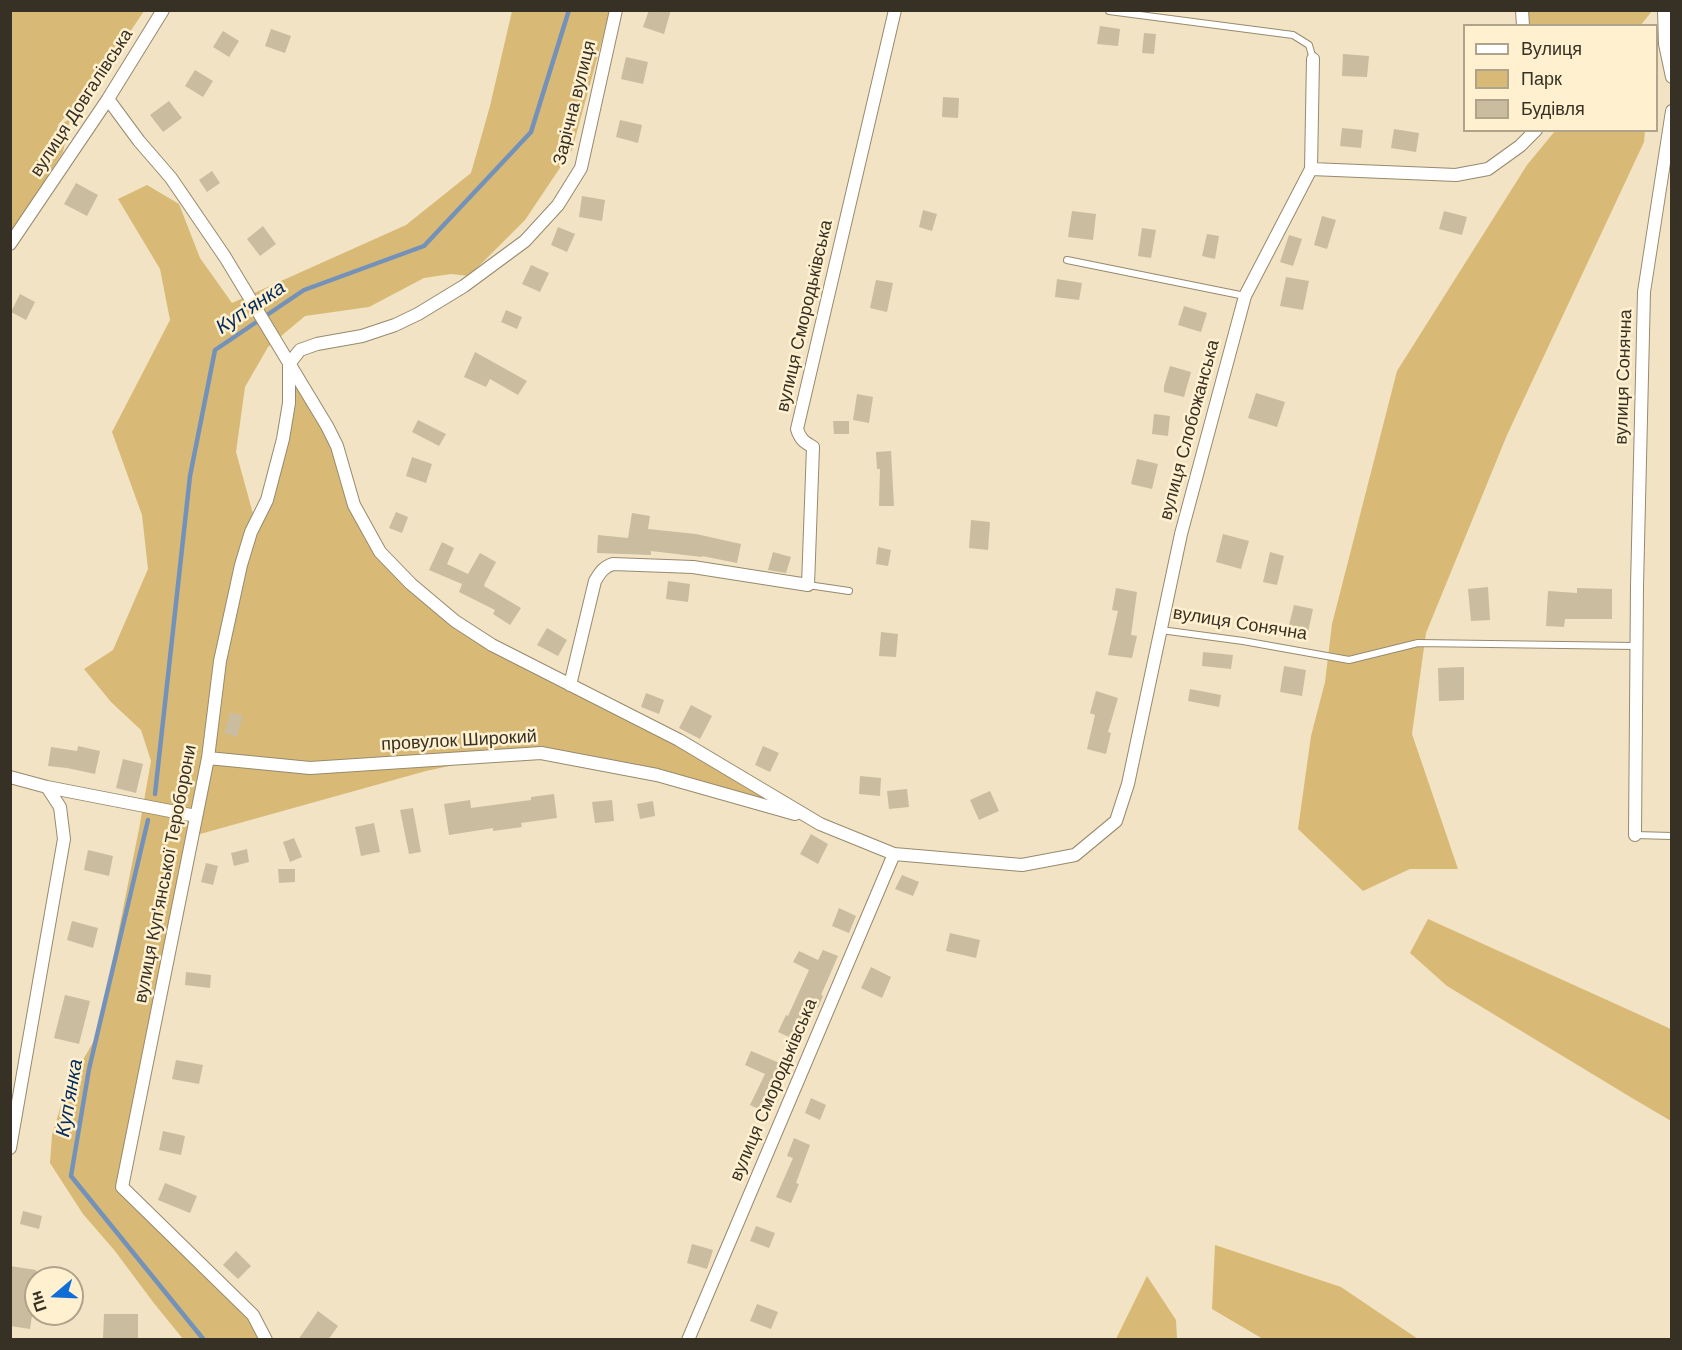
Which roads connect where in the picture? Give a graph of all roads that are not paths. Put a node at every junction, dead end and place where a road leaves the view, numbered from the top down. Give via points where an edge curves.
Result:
1 (163, 10) edge
2 (616, 10) edge
3 (895, 10) edge
4 (1108, 10) edge
5 (1664, 10) edge
6 (1660, 45) edge
7 (1313, 59) joint
8 (1671, 76) edge
9 (108, 99) junction
10 (1671, 111) edge
11 (1533, 132) edge
12 (1311, 169) junction
13 (10, 244) edge
14 (1067, 260) dead end
15 (1245, 296) junction
16 (290, 364) junction
17 (808, 585) junction
18 (849, 591) dead end
19 (1161, 630) junction
20 (1636, 646) junction
21 (570, 685) junction
22 (208, 758) junction
23 (10, 777) edge
24 (46, 788) junction
25 (196, 816) junction
26 (812, 819) junction
27 (1635, 835) joint
28 (1671, 836) edge
29 (894, 854) junction
30 (10, 1148) edge
31 (266, 1340) edge
32 (688, 1340) edge

1 - 9 street, вулиця Довгалівська
2 - 16 street, Зарічна вулиця via 581,168 558,205 525,241 418,314 362,336 300,350
3 - 17 street, вулиця Смородьківська via 797,429 803,441 813,447
4 - 7 lane via 1293,35 1309,45
5 - 6 street
6 - 8 street
7 - 12 street, вулиця Слобожанська
9 - 13 street, вулиця Довгалівська
9 - 16 street via 171,178
10 - 20 street, вулиця Сонячна via 1644,292
11 - 12 street via 1488,169 1455,175
12 - 15 street, вулиця Слобожанська
14 - 15 lane
15 - 19 street, вулиця Слобожанська via 1181,534
16 - 21 street via 337,446 354,505 380,552 455,621
16 - 22 street, вулиця Куп'янської Тероборони via 283,439 267,500 241,565 220,661
17 - 18 lane
17 - 21 street via 693,567 606,566 595,581
19 - 20 lane, вулиця Сонячна via 1349,660 1418,643
19 - 29 street, вулиця Слобожанська via 1128,784 1116,821 1075,855 1022,865
20 - 27 street, вулиця Сонячна
21 - 26 street via 679,740
22 - 25 street, вулиця Куп'янської Тероборони
22 - 26 street, провулок Широкий via 310,768 541,753 657,775
23 - 24 street
24 - 25 street
24 - 30 street via 60,807 64,839
25 - 31 street, вулиця Куп'янської Тероборони via 122,1187 253,1316
26 - 29 street
27 - 28 lane
29 - 32 street, вулиця Смородьківська

